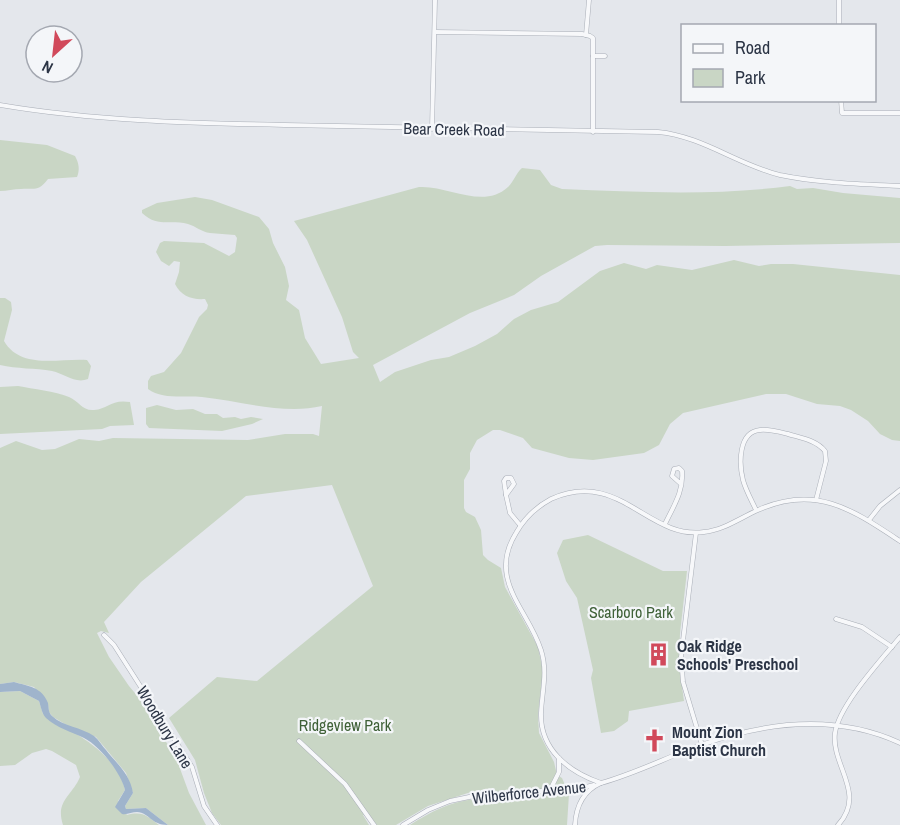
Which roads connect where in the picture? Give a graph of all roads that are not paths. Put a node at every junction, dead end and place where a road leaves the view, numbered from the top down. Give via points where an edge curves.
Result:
1 (435, 0) edge
2 (589, 0) edge
3 (839, 0) edge
4 (839, 24) edge
5 (435, 32) junction
6 (586, 34) junction
7 (592, 56) junction
8 (605, 56) dead end
9 (841, 102) edge
10 (0, 105) edge
11 (900, 113) edge
12 (432, 129) junction
13 (592, 132) junction
14 (900, 186) edge
15 (681, 484) dead end
16 (900, 490) edge
17 (506, 495) dead end
18 (816, 500) junction
19 (756, 510) junction
20 (868, 520) junction
21 (665, 524) junction
22 (520, 525) junction
23 (696, 533) junction
24 (900, 541) edge
25 (836, 619) dead end
26 (104, 635) dead end
27 (900, 637) edge
28 (892, 647) junction
29 (838, 725) junction
30 (299, 741) dead end
31 (900, 743) edge
32 (702, 745) junction
33 (559, 758) junction
34 (601, 783) junction
35 (550, 791) junction
36 (217, 825) edge
37 (374, 825) edge
38 (403, 825) edge
39 (575, 825) edge
40 (838, 825) edge

1 - 5 street
2 - 6 street
3 - 4 street
5 - 6 street
5 - 12 street
6 - 7 street via 592,38
7 - 8 street
7 - 13 street
9 - 11 street via 842,113
10 - 12 street, Bear Creek Road via 116,119
12 - 13 street, Bear Creek Road
13 - 14 street, Bear Creek Road via 673,134 779,175
15 - 21 street
16 - 20 street
17 - 22 street via 510,513
18 - 19 street via 785,501
18 - 19 street via 825,451 802,438 760,430 750,434 741,453 744,483
18 - 20 street via 846,508
19 - 23 street via 722,528
20 - 24 street
21 - 22 street via 617,498 587,491 552,499
21 - 23 street
22 - 33 street via 512,538 506,574 512,595 541,649 545,669 542,726
23 - 32 street via 681,657 683,682
25 - 28 street via 862,627
26 - 36 street, Woodbury Lane via 192,767 204,807
27 - 28 street
28 - 29 street via 854,694
29 - 31 street, Wilberforce Avenue via 873,732
29 - 32 street, Wilberforce Avenue via 769,728
29 - 40 street via 835,737 850,797
30 - 37 street via 345,784
32 - 34 street, Wilberforce Avenue
33 - 34 street via 574,771
33 - 35 street via 559,772
34 - 35 street, Wilberforce Avenue
34 - 39 street via 583,798
35 - 38 street, Wilberforce Avenue via 450,801

